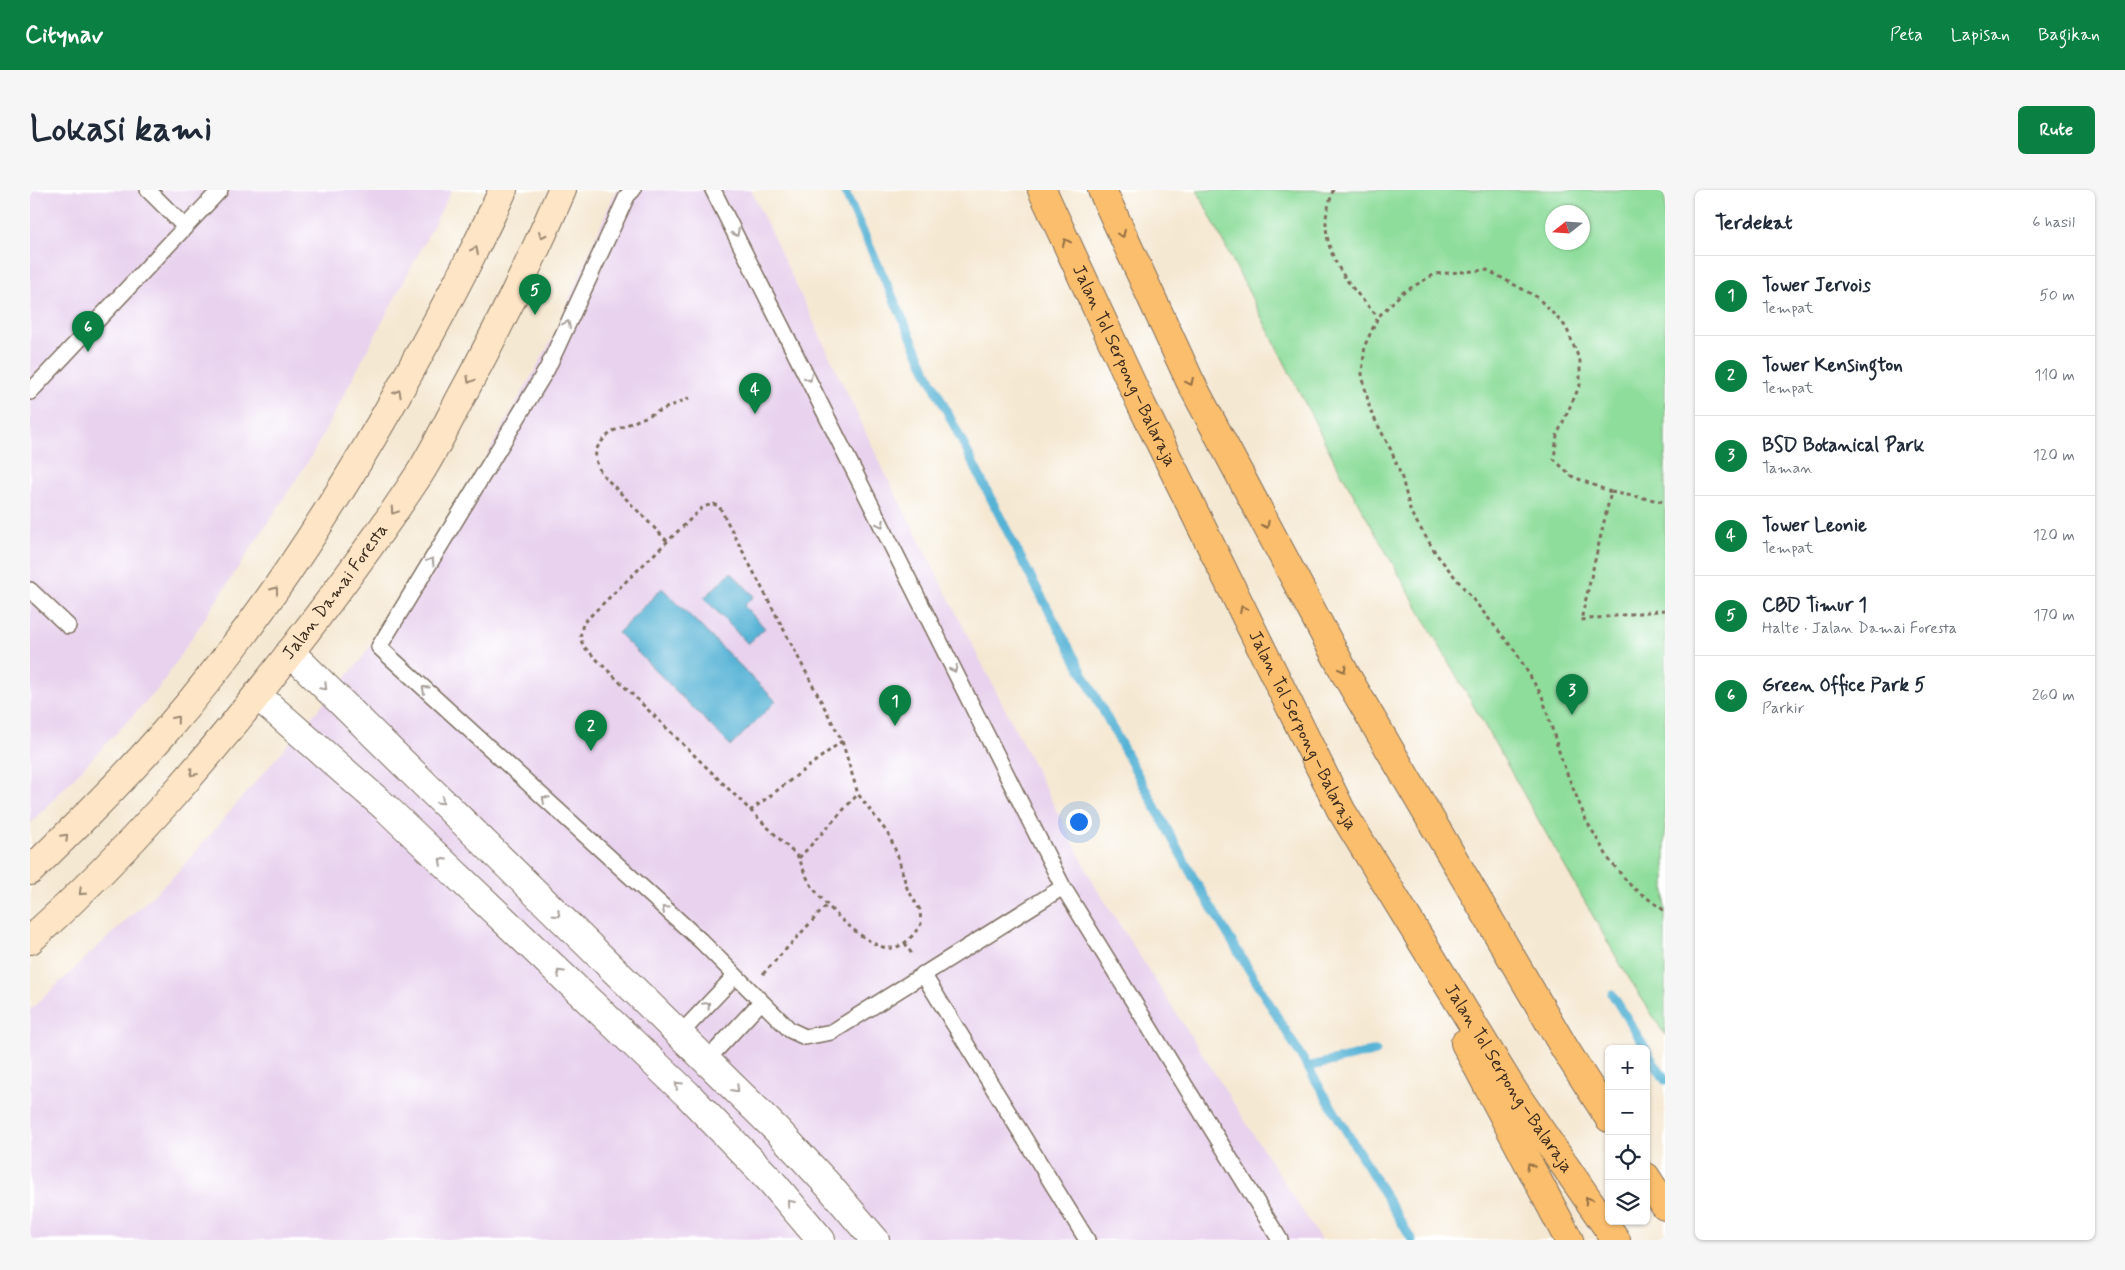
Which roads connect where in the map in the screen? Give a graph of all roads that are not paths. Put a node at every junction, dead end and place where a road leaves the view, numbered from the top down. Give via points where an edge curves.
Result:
1 (148, 190) edge
2 (220, 190) edge
3 (502, 190) edge
4 (562, 190) edge
5 (633, 190) edge
6 (713, 190) edge
7 (1042, 190) edge
8 (1102, 190) edge
9 (186, 227) junction
10 (30, 392) edge
11 (30, 590) edge
12 (68, 626) dead end
13 (290, 652) junction
14 (258, 696) junction
15 (415, 776) junction
16 (385, 807) junction
17 (1342, 810) junction
18 (30, 871) edge
19 (1063, 887) junction
20 (30, 940) edge
21 (923, 974) junction
22 (735, 976) junction
23 (761, 1002) junction
24 (680, 1034) junction
25 (707, 1060) junction
26 (1605, 1112) edge
27 (1648, 1180) edge
28 (1665, 1206) edge
29 (821, 1240) edge
30 (875, 1240) edge
31 (1087, 1240) edge
32 (1280, 1240) edge
33 (1569, 1240) edge
34 (1616, 1240) edge

1 - 9 lane
2 - 9 lane
18 -> 3 main road via 164,733 219,666 305,547 379,427 461,279
4 -> 13 main road, Jalan Damai Foresta via 506,314 421,471 365,554
22 -> 5 lane via 379,647 547,369 627,196
6 -> 19 lane
17 -> 7 highway, Jalan Tol Serpong–Balaraja via 1142,406
8 -> 26 highway via 1190,381 1346,675
9 - 10 lane
11 - 12 lane
13 - 14 main road, Jalan Damai Foresta
13 -> 15 street
14 - 16 street
14 -> 20 main road, Jalan Damai Foresta via 175,794 86,888
15 - 16 street
15 -> 24 street
29 -> 16 street via 771,1181 687,1094
33 -> 17 highway
34 -> 17 highway, Jalan Tol Serpong–Balaraja via 1514,1092
19 - 21 lane
19 - 32 lane
21 - 23 lane via 832,1032 805,1037 790,1030
21 - 31 lane
22 - 23 lane
24 -> 22 lane
23 - 25 lane
24 - 25 street
25 -> 30 street via 829,1186
27 - 28 highway

